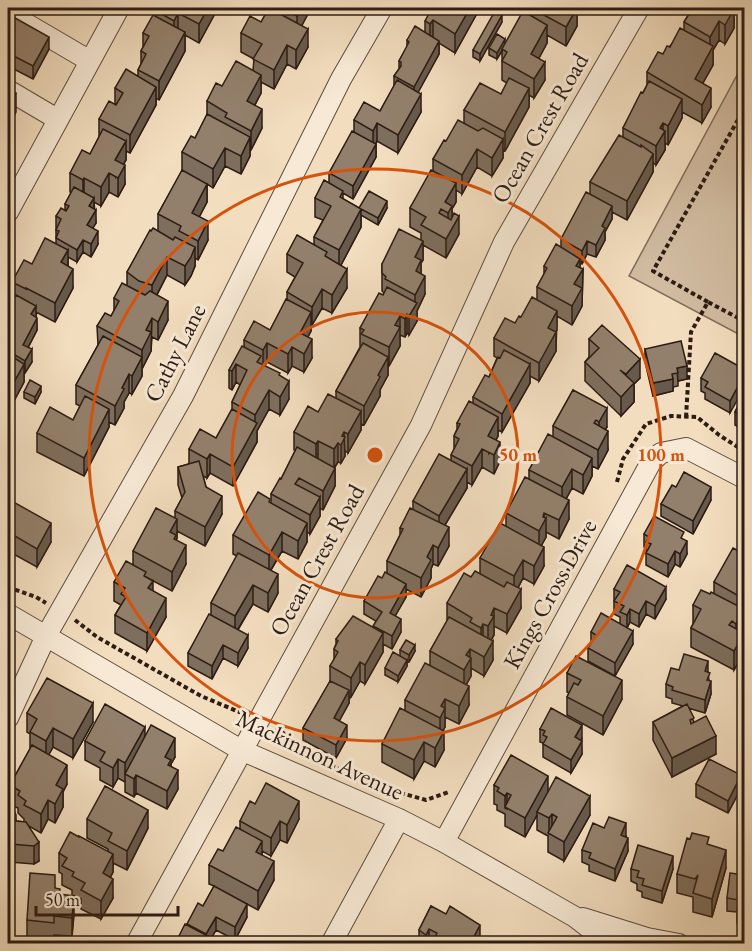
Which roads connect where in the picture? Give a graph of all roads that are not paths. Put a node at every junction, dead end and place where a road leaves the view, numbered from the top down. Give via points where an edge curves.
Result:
1 (119, 8) edge
2 (382, 8) edge
3 (639, 8) edge
4 (8, 13) edge
5 (90, 61) junction
6 (8, 90) edge
7 (57, 119) junction
8 (8, 212) edge
9 (744, 478) edge
10 (8, 614) edge
11 (46, 636) junction
12 (8, 718) edge
13 (241, 750) junction
14 (399, 819) junction
15 (444, 842) junction
16 (575, 917) junction
17 (136, 944) edge
18 (331, 944) edge
19 (610, 944) edge
20 (679, 944) edge

1 - 5 street
2 - 11 street, Cathy Lane via 341,79 183,396
3 - 13 street, Ocean Crest Road via 504,242 421,425
4 - 5 street
5 - 7 street
6 - 7 street
7 - 8 street
9 - 15 street, Kings Cross Drive via 686,448 661,453 651,462
10 - 11 street, Mackinnon Avenue
11 - 12 street, Cathy Lane
11 - 13 street, Mackinnon Avenue
13 - 14 street, Mackinnon Avenue
13 - 17 street, Ocean Crest Road
14 - 15 street, Mackinnon Avenue
14 - 18 street
15 - 16 street, Mackinnon Avenue
16 - 19 street, Mackinnon Avenue
16 - 20 street

